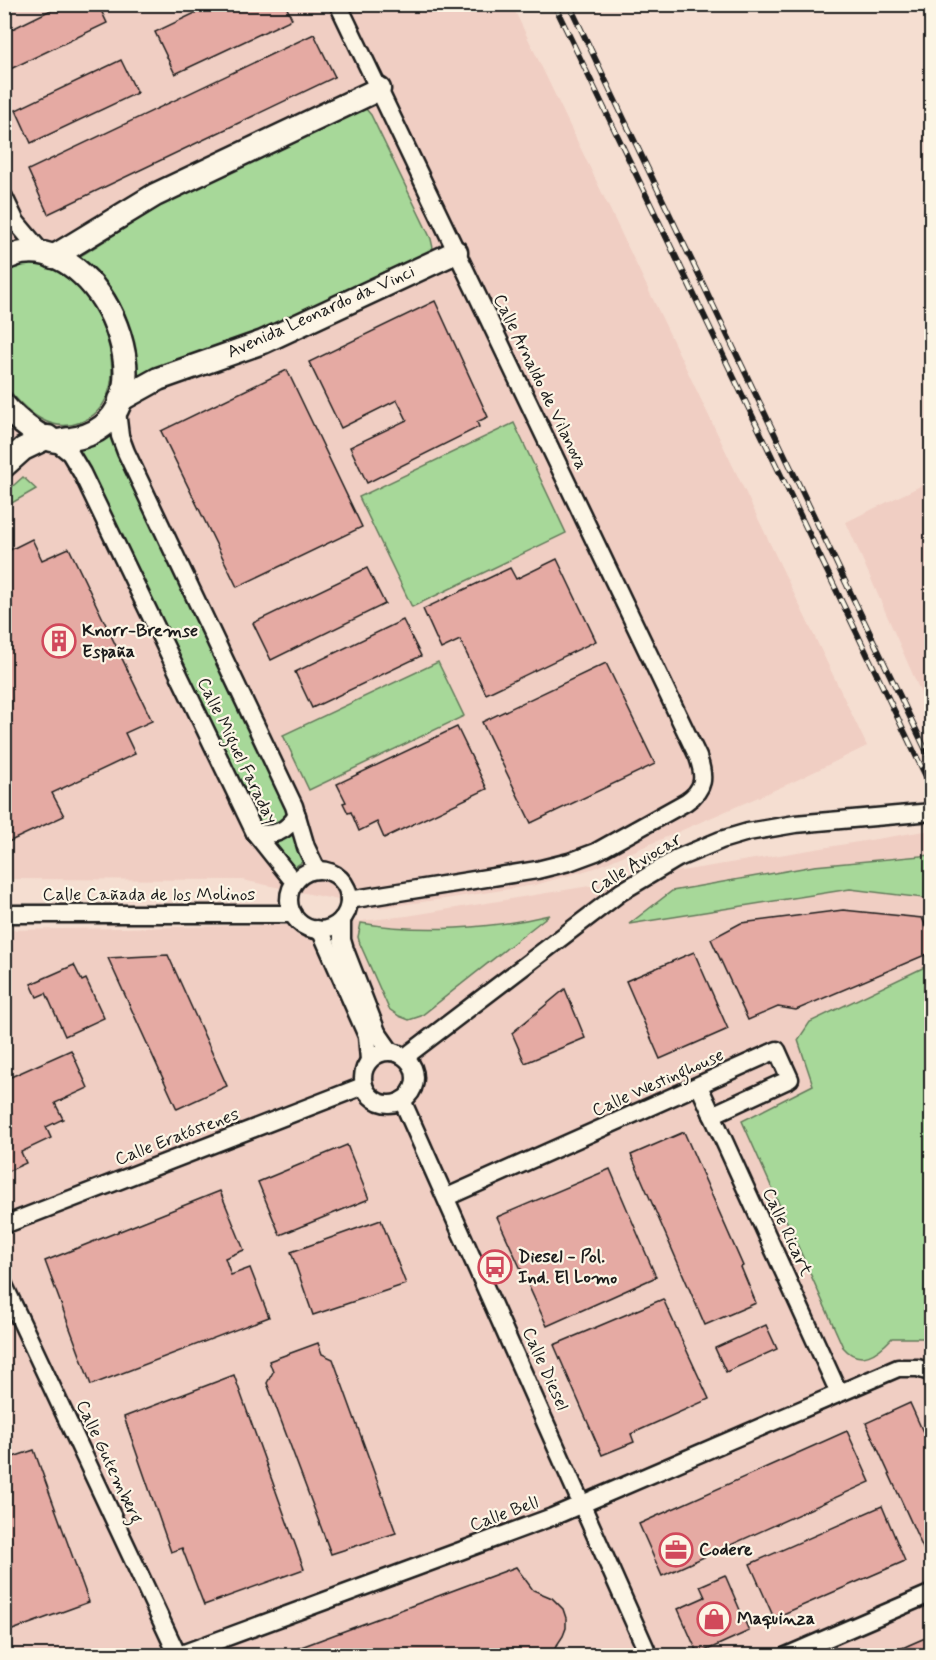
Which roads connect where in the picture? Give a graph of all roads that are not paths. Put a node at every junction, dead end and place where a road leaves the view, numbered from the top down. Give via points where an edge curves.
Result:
1 (338, 4) edge
2 (379, 89) junction
3 (4, 197) edge
4 (456, 252) junction
5 (47, 255) junction
6 (4, 259) edge
7 (4, 405) edge
8 (119, 405) junction
9 (51, 439) junction
10 (4, 466) edge
11 (932, 812) edge
12 (297, 815) junction
13 (255, 833) junction
14 (317, 870) junction
15 (294, 882) junction
16 (349, 900) junction
17 (4, 914) edge
18 (293, 914) junction
19 (342, 919) junction
20 (316, 929) junction
21 (398, 1055) junction
22 (369, 1060) junction
23 (363, 1086) junction
24 (699, 1086) junction
25 (402, 1100) junction
26 (712, 1115) junction
27 (447, 1197) junction
28 (4, 1225) edge
29 (4, 1285) edge
30 (932, 1373) edge
31 (839, 1393) junction
32 (583, 1504) junction
33 (932, 1593) edge
34 (177, 1655) edge
35 (649, 1656) edge
36 (786, 1656) edge

1 - 2 street, Calle Arnaldo de Vilanova
2 - 4 street, Calle Arnaldo de Vilanova
2 - 5 street via 155,195
3 - 5 street via 16,222
4 - 8 street, Avenida Leonardo da Vinci via 263,342 158,379
4 - 16 street, Calle Arnaldo de Vilanova via 698,757 701,786 686,802 596,852 568,862
5 - 6 street via 21,253
5 - 8 street via 62,260 81,275 115,320 126,362
7 - 9 street via 31,429
8 - 9 street, Avenida Leonardo da Vinci via 91,433
8 - 12 street, Calle Miguel Faraday via 120,436 126,452
9 - 10 street via 23,449
9 - 13 street, Calle Miguel Faraday via 70,453 82,473
11 - 21 street, Calle Aviocar via 748,832 678,858 621,892
12 - 13 street via 284,831
12 - 14 street, Calle Miguel Faraday
13 - 15 street, Calle Miguel Faraday
14 - 15 street
14 - 16 street via 336,875 348,891
15 - 18 street via 289,898
16 - 19 street
17 - 18 street, Calle Cañada de los Molinos
18 - 20 street via 299,922
19 - 20 street via 329,928
19 - 21 street via 345,950 377,1032
20 - 22 street via 322,934 367,1036
21 - 22 street via 377,1054
21 - 25 street via 411,1064 415,1079 413,1088
22 - 23 street
23 - 25 street via 378,1102
23 - 28 street, Calle Eratóstenes
24 - 26 street, Calle Ricart
24 - 26 street, Calle Westinghouse via 777,1050 790,1078
24 - 27 street, Calle Westinghouse
25 - 27 street, Calle Diesel
26 - 31 street, Calle Ricart
27 - 32 street, Calle Diesel
29 - 34 street, Calle Gutemberg
30 - 31 street, Calle Bell via 898,1368
31 - 32 street, Calle Bell
32 - 34 street, Calle Bell
32 - 35 street, Calle Diesel
33 - 36 street

